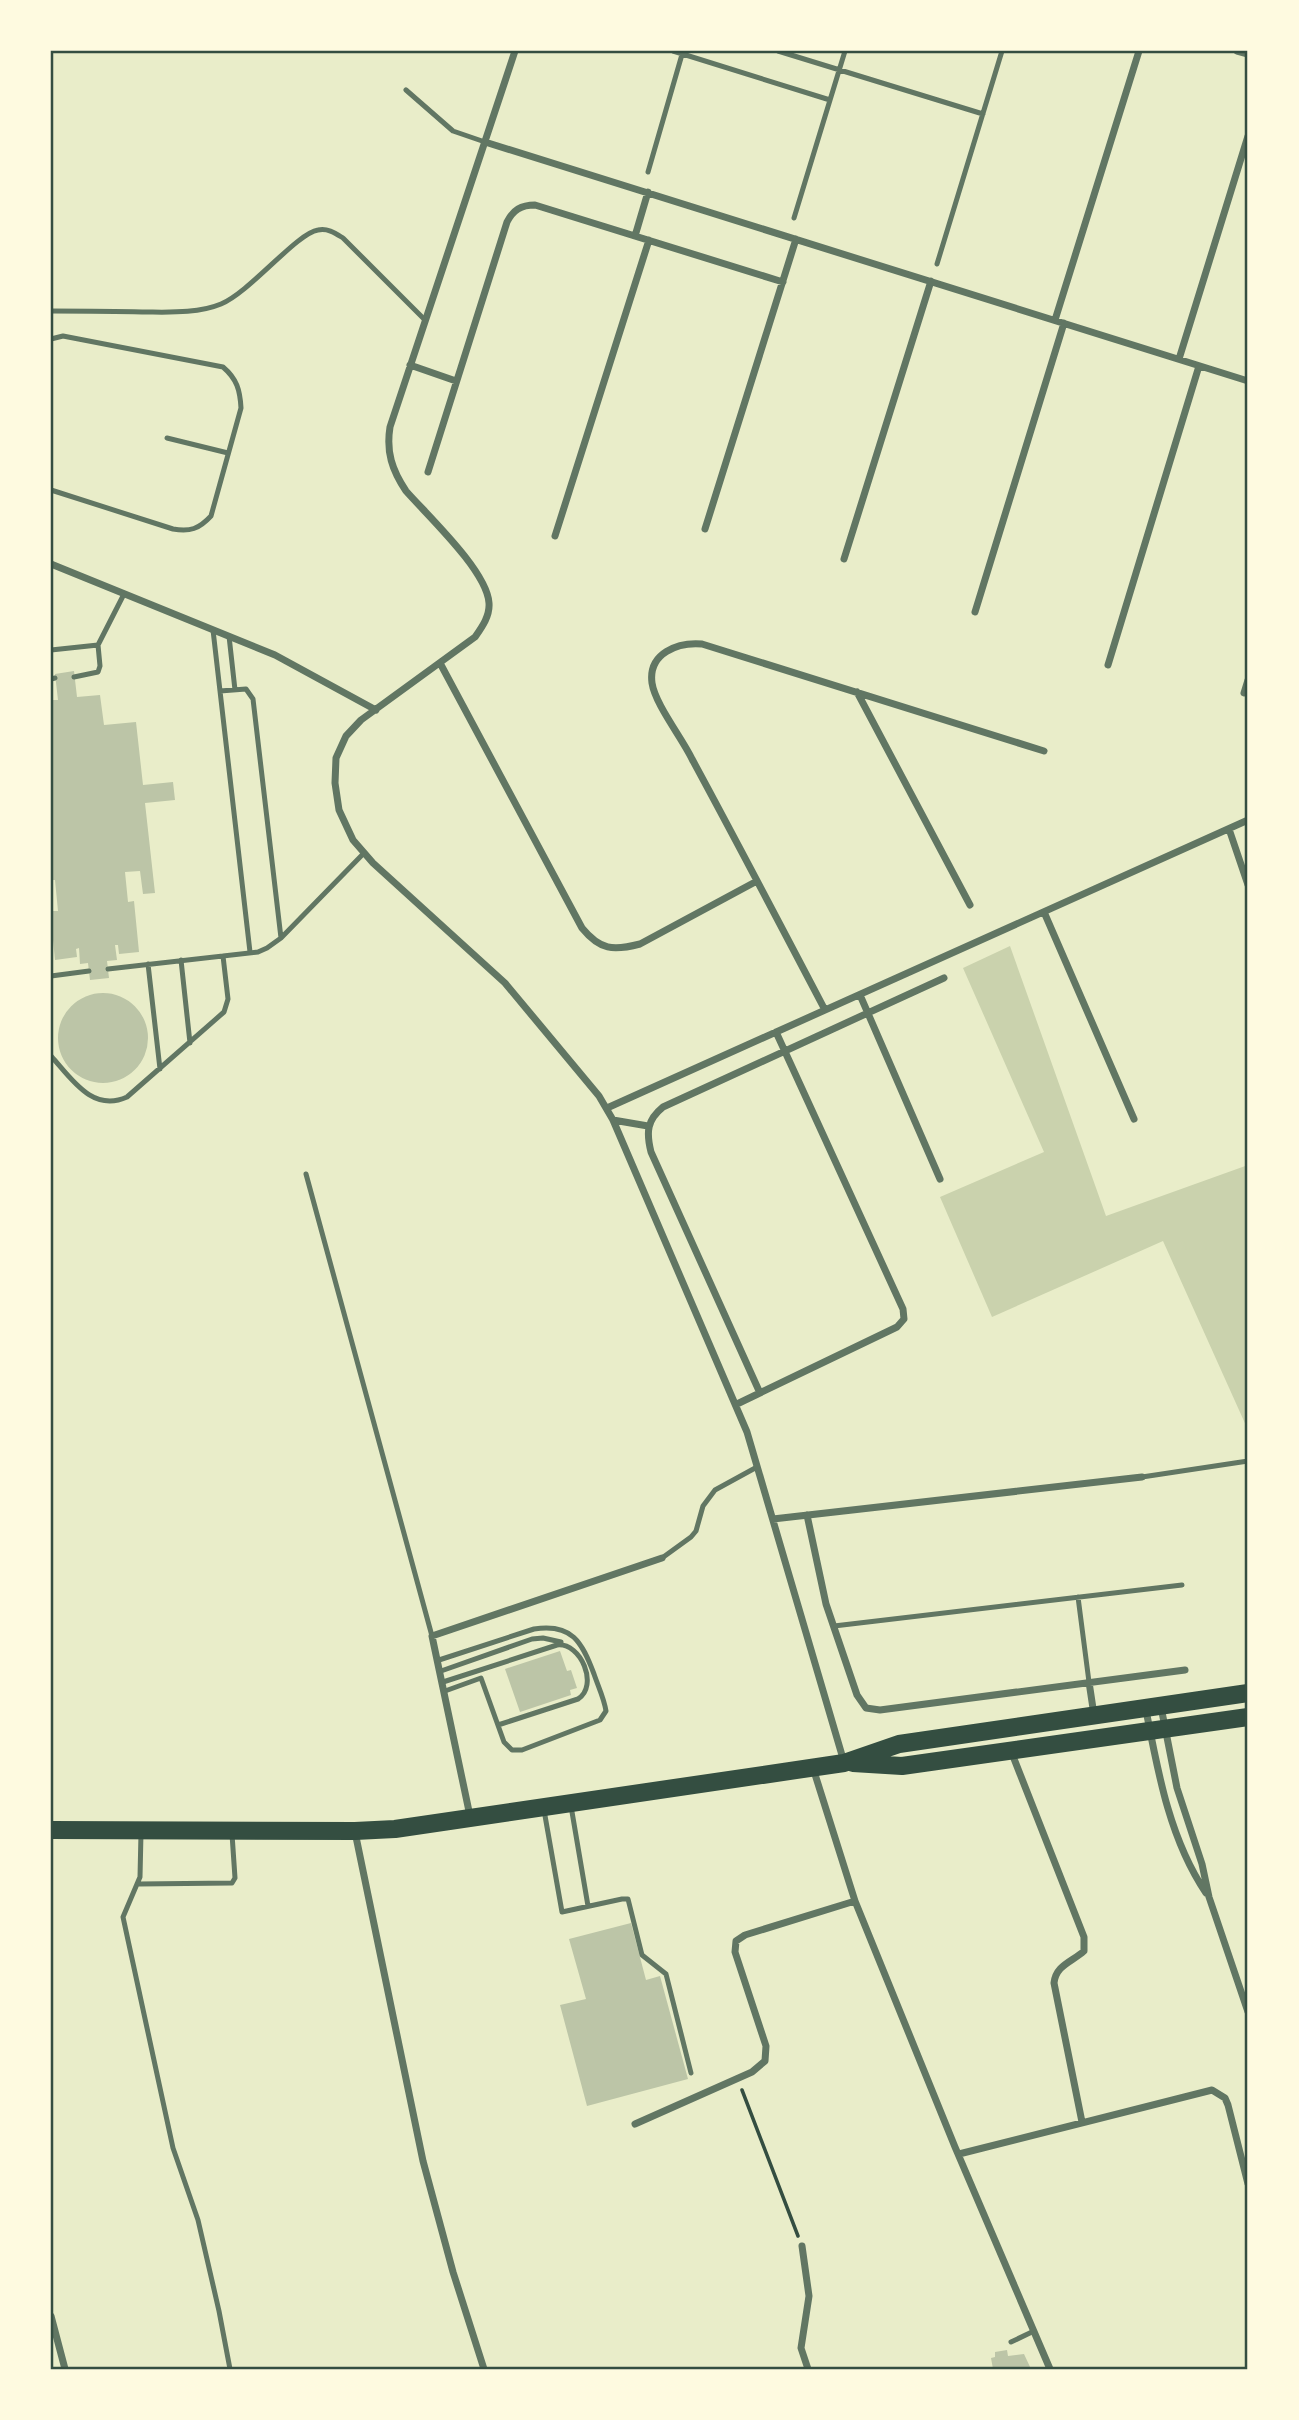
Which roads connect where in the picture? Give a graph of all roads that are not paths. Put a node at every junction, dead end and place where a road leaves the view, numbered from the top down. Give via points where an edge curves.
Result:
1 (515, 51) edge
2 (673, 51) edge
3 (778, 51) edge
4 (845, 51) edge
5 (1002, 51) edge
6 (1139, 51) edge
7 (1237, 51) edge
8 (683, 52) edge
9 (1248, 54) edge
10 (839, 70) junction
11 (407, 90) dead end
12 (830, 100) junction
13 (983, 114) junction
14 (1248, 136) edge
15 (485, 142) junction
16 (648, 172) dead end
17 (648, 192) junction
18 (793, 218) dead end
19 (635, 236) junction
20 (796, 239) junction
21 (649, 240) junction
22 (937, 264) dead end
23 (931, 281) junction
24 (783, 282) junction
25 (51, 311) edge
26 (425, 320) junction
27 (1055, 320) junction
28 (1064, 323) junction
29 (51, 339) edge
30 (1179, 359) junction
31 (410, 365) junction
32 (1199, 366) junction
33 (456, 381) junction
34 (1248, 381) edge
35 (167, 438) dead end
36 (228, 453) junction
37 (428, 472) dead end
38 (51, 490) edge
39 (705, 529) dead end
40 (555, 536) dead end
41 (844, 559) dead end
42 (51, 564) edge
43 (124, 594) junction
44 (975, 612) dead end
45 (213, 630) junction
46 (229, 636) junction
47 (98, 645) junction
48 (51, 650) edge
49 (440, 663) junction
50 (1108, 666) dead end
51 (74, 677) dead end
52 (1248, 680) edge
53 (235, 690) junction
54 (220, 691) junction
55 (857, 692) junction
56 (1244, 693) dead end
57 (376, 710) junction
58 (1044, 751) dead end
59 (1248, 820) edge
60 (1229, 829) junction
61 (364, 853) junction
62 (757, 881) junction
63 (1248, 885) edge
64 (970, 905) dead end
65 (1044, 912) junction
66 (281, 938) junction
67 (250, 953) junction
68 (223, 956) junction
69 (181, 960) junction
70 (148, 964) junction
71 (108, 969) dead end
72 (89, 971) dead end
73 (51, 976) edge
74 (944, 978) dead end
75 (860, 995) junction
76 (825, 1010) junction
77 (868, 1013) junction
78 (776, 1032) junction
79 (190, 1043) junction
80 (785, 1051) junction
81 (51, 1056) edge
82 (160, 1069) junction
83 (607, 1108) junction
84 (1134, 1119) dead end
85 (613, 1120) junction
86 (648, 1126) junction
87 (306, 1174) dead end
88 (940, 1180) dead end
89 (760, 1393) junction
90 (737, 1404) junction
91 (1248, 1461) edge
92 (757, 1466) junction
93 (1142, 1477) joint
94 (807, 1515) junction
95 (773, 1519) junction
96 (662, 1558) joint
97 (1182, 1585) dead end
98 (1078, 1597) junction
99 (834, 1626) junction
100 (432, 1636) junction
101 (570, 1646) junction
102 (471, 1650) junction
103 (475, 1660) junction
104 (439, 1661) junction
105 (479, 1670) junction
106 (1185, 1670) dead end
107 (441, 1671) junction
108 (481, 1678) junction
109 (1089, 1682) junction
110 (444, 1686) junction
111 (1248, 1693) edge
112 (1153, 1706) junction
113 (1094, 1715) junction
114 (1248, 1717) edge
115 (498, 1725) junction
116 (1158, 1729) junction
117 (1011, 1751) junction
118 (844, 1763) junction
119 (813, 1767) junction
120 (570, 1803) junction
121 (543, 1807) junction
122 (471, 1818) junction
123 (51, 1829) edge
124 (141, 1830) junction
125 (231, 1831) junction
126 (355, 1831) junction
127 (139, 1884) junction
128 (1209, 1897) junction
129 (855, 1901) junction
130 (588, 1906) junction
131 (1248, 2012) edge
132 (691, 2073) dead end
133 (1082, 2122) junction
134 (635, 2124) dead end
135 (958, 2154) junction
136 (1248, 2184) edge
137 (802, 2246) road end
138 (51, 2316) edge
139 (1034, 2332) junction
140 (1011, 2342) dead end
141 (65, 2369) edge
142 (230, 2369) edge
143 (484, 2369) edge
144 (808, 2369) edge
145 (1050, 2369) edge

1 - 15 street
2 - 8 lane
3 - 10 lane
4 - 10 lane
5 - 13 lane
6 - 27 street
7 - 9 street
8 - 12 lane
8 - 16 lane
10 - 12 lane
10 - 13 lane
11 - 15 lane via 453,131
12 - 18 lane
13 - 22 lane
14 - 30 street
15 - 17 street
15 - 26 street
17 - 19 street
17 - 20 street
19 - 21 street
19 - 33 street via 535,205 517,209 507,222
20 - 23 street
20 - 24 street
21 - 24 street
21 - 40 street
23 - 27 street
23 - 41 street
24 - 39 street
25 - 26 lane via 169,312 221,304 245,290 304,237 330,230
26 - 31 street
27 - 28 street
28 - 30 street
28 - 44 street
29 - 36 lane via 63,336 223,367 240,391 241,408
30 - 32 street
31 - 33 street
31 - 49 street via 390,427 389,459 406,491 475,569 489,603 486,622 475,637
32 - 34 street
32 - 50 street
33 - 37 street
35 - 36 lane
36 - 38 lane via 211,516 187,531
42 - 43 street
43 - 45 street
43 - 47 lane
45 - 46 street
45 - 54 lane
46 - 53 lane
46 - 57 street via 275,655
47 - 48 lane
47 - 51 lane via 98,672
49 - 57 street
49 - 62 street via 593,941 607,948 640,944
52 - 56 street
53 - 54 lane
53 - 66 lane via 246,690 253,699
54 - 67 lane
55 - 58 street
55 - 62 street via 688,642 672,647 653,668 656,696
55 - 64 street
57 - 61 street via 346,736 336,758 339,810
59 - 60 street
60 - 63 street
60 - 65 street
61 - 66 lane
61 - 83 street via 505,983
62 - 76 street
65 - 75 street
65 - 84 street
66 - 67 lane
67 - 68 lane
68 - 69 lane
68 - 79 lane via 226,1008
69 - 70 lane
69 - 79 lane
70 - 71 lane
70 - 82 lane
72 - 73 lane
74 - 77 street
75 - 76 street
75 - 77 street
76 - 78 street
77 - 80 street
77 - 88 street
78 - 80 street
78 - 83 street
79 - 82 lane
80 - 86 street via 663,1107
80 - 89 street via 904,1319 897,1327
81 - 82 lane via 86,1094 107,1102 127,1097
83 - 85 street
85 - 86 street
85 - 90 street
86 - 89 street via 651,1152
87 - 100 lane
89 - 90 street
90 - 92 street
91 - 93 lane
92 - 95 street
92 - 96 lane via 715,1490 703,1506 696,1531
93 - 94 street
94 - 95 street
94 - 99 street
95 - 118 street
96 - 100 street
97 - 98 lane
98 - 99 lane
98 - 109 lane
99 - 109 street via 860,1702 872,1710
100 - 104 street
101 - 103 lane via 538,1638
101 - 105 lane via 557,1645
101 - 115 lane via 587,1679 585,1694
102 - 103 lane
102 - 104 lane
102 - 115 lane via 534,1629 569,1633 585,1651 607,1711 600,1720 517,1751 507,1747
103 - 105 lane
103 - 107 lane
104 - 107 street
105 - 108 lane
105 - 110 lane
106 - 109 street
107 - 110 street
108 - 110 lane
108 - 115 lane
109 - 113 street
110 - 122 street
111 - 112 main road
112 - 113 main road
112 - 116 street
112 - 116 street
113 - 118 main road via 899,1744
114 - 116 main road
116 - 117 main road
116 - 128 street
116 - 128 street via 1162,1787 1190,1868
117 - 118 main road via 902,1766
117 - 133 street via 1084,1937 1084,1951 1061,1966 1054,1983
118 - 119 main road
119 - 120 main road
119 - 129 street
120 - 121 main road
120 - 130 lane
121 - 122 main road
121 - 130 lane via 562,1912
122 - 126 main road
123 - 124 main road
124 - 125 main road
124 - 127 lane
125 - 126 main road
125 - 127 lane via 232,1883
126 - 143 street via 423,2161
127 - 142 lane via 123,1917 173,2148 198,2220
128 - 131 street
129 - 134 street via 736,1941 735,1952 766,2046 760,2067
129 - 135 street
130 - 132 lane via 628,1899 642,1955 666,1974
133 - 135 street
133 - 136 street via 1212,2090 1228,2105
135 - 139 street
137 - 144 street via 809,2295 801,2348
138 - 141 street
139 - 140 lane
139 - 145 street

